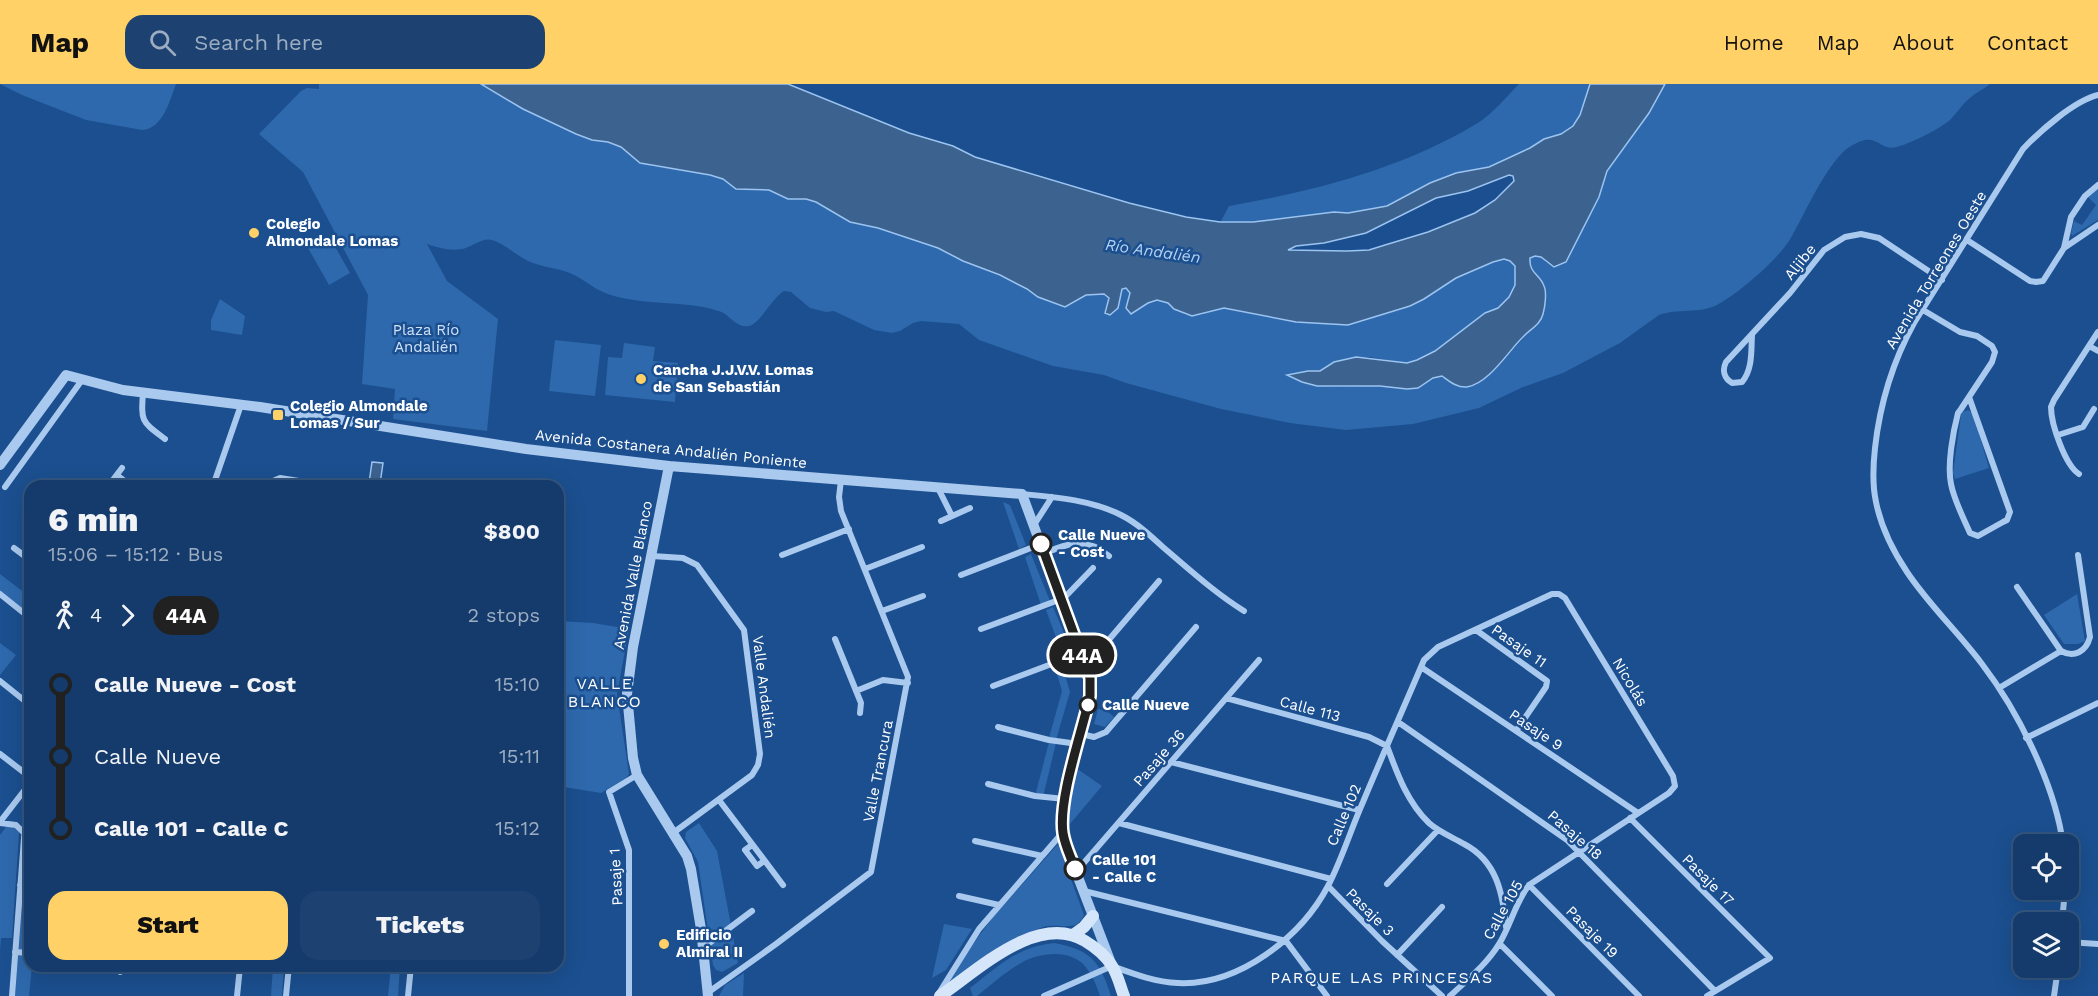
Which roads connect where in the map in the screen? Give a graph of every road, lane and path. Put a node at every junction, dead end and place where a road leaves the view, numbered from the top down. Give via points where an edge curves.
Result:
1 (2098, 95) edge
2 (2098, 185) edge
3 (2098, 225) edge
4 (1967, 240) junction
5 (2064, 248) junction
6 (1942, 280) junction
7 (1923, 310) junction
8 (2098, 332) edge
9 (1752, 334) junction
10 (2089, 346) junction
11 (2098, 351) edge
12 (82, 380) junction
13 (143, 392) junction
14 (1969, 397) junction
15 (241, 405) junction
16 (2094, 409) dead end
17 (2058, 435) junction
18 (165, 439) dead end
19 (0, 465) edge
20 (669, 466) junction
21 (122, 468) dead end
22 (2079, 474) dead end
23 (117, 476) junction
24 (114, 480) edge
25 (123, 480) edge
26 (215, 480) edge
27 (275, 480) edge
28 (292, 480) edge
29 (841, 480) junction
30 (5, 487) dead end
31 (938, 488) junction
32 (1022, 494) junction
33 (1052, 497) junction
34 (970, 508) dead end
35 (952, 516) junction
36 (941, 521) dead end
37 (1034, 525) junction
38 (849, 529) junction
39 (922, 547) dead end
40 (14, 548) dead end
41 (1043, 548) junction
42 (782, 555) dead end
43 (2078, 555) dead end
44 (24, 556) edge
45 (652, 556) junction
46 (1109, 556) dead end
47 (1094, 568) dead end
48 (865, 569) junction
49 (961, 575) dead end
50 (1159, 581) dead end
51 (2017, 587) dead end
52 (0, 594) edge
53 (1559, 594) joint
54 (922, 596) dead end
55 (1061, 599) junction
56 (882, 611) junction
57 (1244, 611) dead end
58 (24, 613) edge
59 (1196, 627) dead end
60 (981, 629) dead end
61 (1476, 630) junction
62 (835, 639) dead end
63 (2061, 651) junction
64 (1083, 657) junction
65 (1259, 660) dead end
66 (1421, 667) junction
67 (0, 681) edge
68 (908, 683) junction
69 (993, 686) dead end
70 (1999, 688) junction
71 (856, 691) junction
72 (1226, 698) junction
73 (24, 700) edge
74 (2098, 703) edge
75 (860, 713) dead end
76 (1398, 722) junction
77 (998, 727) dead end
78 (1516, 731) junction
79 (2026, 738) junction
80 (1080, 739) junction
81 (1387, 746) junction
82 (0, 754) edge
83 (1171, 762) junction
84 (24, 772) edge
85 (637, 775) junction
86 (988, 784) dead end
87 (1675, 786) joint
88 (24, 792) edge
89 (1065, 799) junction
90 (719, 800) junction
91 (1359, 810) junction
92 (1638, 813) junction
93 (1630, 818) junction
94 (0, 823) edge
95 (1119, 823) junction
96 (1438, 830) junction
97 (24, 832) edge
98 (1063, 832) junction
99 (673, 833) junction
100 (2061, 834) edge
101 (975, 841) dead end
102 (24, 843) edge
103 (1579, 851) junction
104 (1042, 856) junction
105 (1076, 872) junction
106 (1331, 879) junction
107 (1387, 884) dead end
108 (20, 885) junction
109 (24, 885) edge
110 (783, 885) dead end
111 (1529, 885) junction
112 (1328, 886) junction
113 (1084, 891) junction
114 (959, 896) dead end
115 (999, 905) junction
116 (1442, 907) dead end
117 (752, 911) dead end
118 (1093, 916) junction
119 (1506, 930) junction
120 (1073, 935) junction
121 (1286, 941) junction
122 (2079, 943) edge
123 (1500, 944) junction
124 (2098, 944) edge
125 (704, 947) junction
126 (15, 952) junction
127 (24, 953) edge
128 (1397, 955) junction
129 (1113, 966) junction
130 (239, 972) edge
131 (288, 972) edge
132 (410, 972) edge
133 (2057, 978) edge
134 (1715, 991) junction
135 (707, 995) edge
136 (12, 996) edge
137 (237, 996) edge
138 (286, 996) edge
139 (408, 996) edge
140 (629, 996) edge
141 (939, 996) edge
142 (1044, 996) edge
143 (1124, 996) edge
144 (1327, 996) edge
145 (1442, 996) edge
146 (1450, 996) edge
147 (1552, 996) edge
148 (1639, 996) edge
149 (1707, 996) edge
150 (2054, 996) edge

1 - 4 street, Avenida Torreones Oeste via 2076,105 2030,142
2 - 5 street via 2071,217
3 - 5 street
4 - 5 street via 2036,282 2045,278
4 - 6 street, Avenida Torreones Oeste
6 - 7 street, Avenida Torreones Oeste
6 - 9 street, Aljibe via 1880,238 1861,234 1845,237 1824,250
7 - 14 street via 1960,332 1977,336 1994,349 1994,359
7 - 70 street, Avenida Torreones Oeste via 1900,351 1882,403 1874,462 1876,504 1888,540 1906,571
8 - 10 street
9 - 9 street, Aljibe via 1725,365 1725,375 1732,383 1739,383 1747,375
10 - 11 street
10 - 17 street via 2052,403
12 - 13 street, Avenida Costanera Andalién Poniente
12 - 19 street, Avenida Costanera Andalién Poniente via 66,375
12 - 30 street
13 - 15 street, Avenida Costanera Andalién Poniente
13 - 18 street via 145,423
14 - 14 street via 1957,419 1949,473 1969,530 1978,536 2007,520 2010,512
15 - 20 street, Avenida Costanera Andalién Poniente via 526,449
15 - 26 street
16 - 17 street via 2083,427
17 - 22 street via 2068,465
20 - 29 street, Avenida Costanera Andalién Poniente
20 - 45 street, Avenida Valle Blanco
21 - 23 street
23 - 24 street
23 - 25 street
27 - 28 street
29 - 31 street, Avenida Costanera Andalién Poniente
29 - 38 street, Valle Trancura via 839,502
31 - 32 street, Avenida Costanera Andalién Poniente
31 - 35 street
32 - 33 street, Avenida Costanera Andalién Poniente
32 - 37 street
33 - 37 street
33 - 57 street, Avenida Costanera Andalién Poniente via 1122,515
34 - 35 street
35 - 36 street
37 - 41 street
38 - 42 street
38 - 48 street, Valle Trancura
39 - 48 street
40 - 44 street
41 - 46 street via 1076,542 1098,548
41 - 49 street
41 - 55 street
43 - 63 street via 2090,638 2079,653 2069,655
45 - 85 street, Avenida Valle Blanco via 627,694
45 - 90 street, Valle Andalién via 683,558 697,565 740,622 746,637 760,759 752,775
47 - 55 street
48 - 56 street, Valle Trancura
50 - 64 street via 1095,656
51 - 63 street
52 - 58 street
53 - 61 street, Calle 102
53 - 87 street, Nicolás via 1673,776
54 - 56 street
55 - 60 street
55 - 64 street
56 - 68 street, Valle Trancura
59 - 80 street via 1104,734
61 - 66 street, Calle 102 via 1430,652
61 - 78 street, Pasaje 11 via 1548,683
62 - 71 street
63 - 70 street
64 - 69 street
64 - 80 street via 1090,678 1090,696
65 - 72 street, Pasaje 36
66 - 76 street, Calle 102
66 - 78 street, Pasaje 9
67 - 73 street
68 - 71 street via 887,680
68 - 135 street, Valle Trancura via 871,872
70 - 79 street, Avenida Torreones Oeste
71 - 75 street
72 - 81 street, Calle 113 via 1369,737
72 - 83 street, Pasaje 36
74 - 79 street
76 - 81 street, Calle 102
76 - 103 street, Pasaje 18
77 - 80 street via 1049,740
78 - 92 street, Pasaje 9
79 - 100 street, Avenida Torreones Oeste via 2051,795
80 - 89 street
81 - 91 street, Calle 102
81 - 96 street via 1409,798
82 - 84 street
83 - 91 street
83 - 95 street, Pasaje 36
85 - 99 street, Avenida Valle Blanco
85 - 140 street, Pasaje 1 via 609,792 628,850
86 - 89 street
87 - 92 street, Calle 105
88 - 94 street
89 - 98 street
90 - 99 street, Valle Andalién
90 - 110 street via 752,845 745,850 757,866 765,861
91 - 106 street, Calle 102
92 - 93 street, Calle 105
93 - 103 street, Calle 105
93 - 134 street, Pasaje 17 via 1770,958
94 - 97 street via 16,825
95 - 105 street, Pasaje 36
95 - 106 street
96 - 107 street
96 - 119 street via 1471,848 1489,866 1500,889
98 - 104 street
98 - 105 street
99 - 125 street, Avenida Valle Blanco via 691,869
101 - 104 street
102 - 108 street
103 - 111 street, Calle 105
103 - 134 street, Pasaje 18
104 - 115 street
105 - 113 street
106 - 112 street, Calle 102
108 - 109 street
108 - 126 street
111 - 119 street, Calle 105
111 - 148 street, Pasaje 19
112 - 121 street, Calle 102
112 - 128 street, Pasaje 3
113 - 118 street
113 - 121 street
114 - 115 street
115 - 141 street via 978,929
116 - 128 street, Pasaje 3
117 - 125 street
118 - 120 main road
118 - 129 street
119 - 123 street, Calle 105
120 - 129 main road via 1091,944
120 - 141 main road via 1053,932 1032,936
121 - 129 street, Calle 102 via 1243,967 1191,982 1154,980
121 - 144 street
122 - 124 street
123 - 146 street, Calle 105
123 - 147 street
125 - 135 street, Avenida Valle Blanco
126 - 127 street
126 - 136 street
128 - 145 street, Pasaje 3
129 - 142 street
129 - 143 main road
130 - 137 street
131 - 138 street
132 - 139 street
133 - 150 street
134 - 149 street

